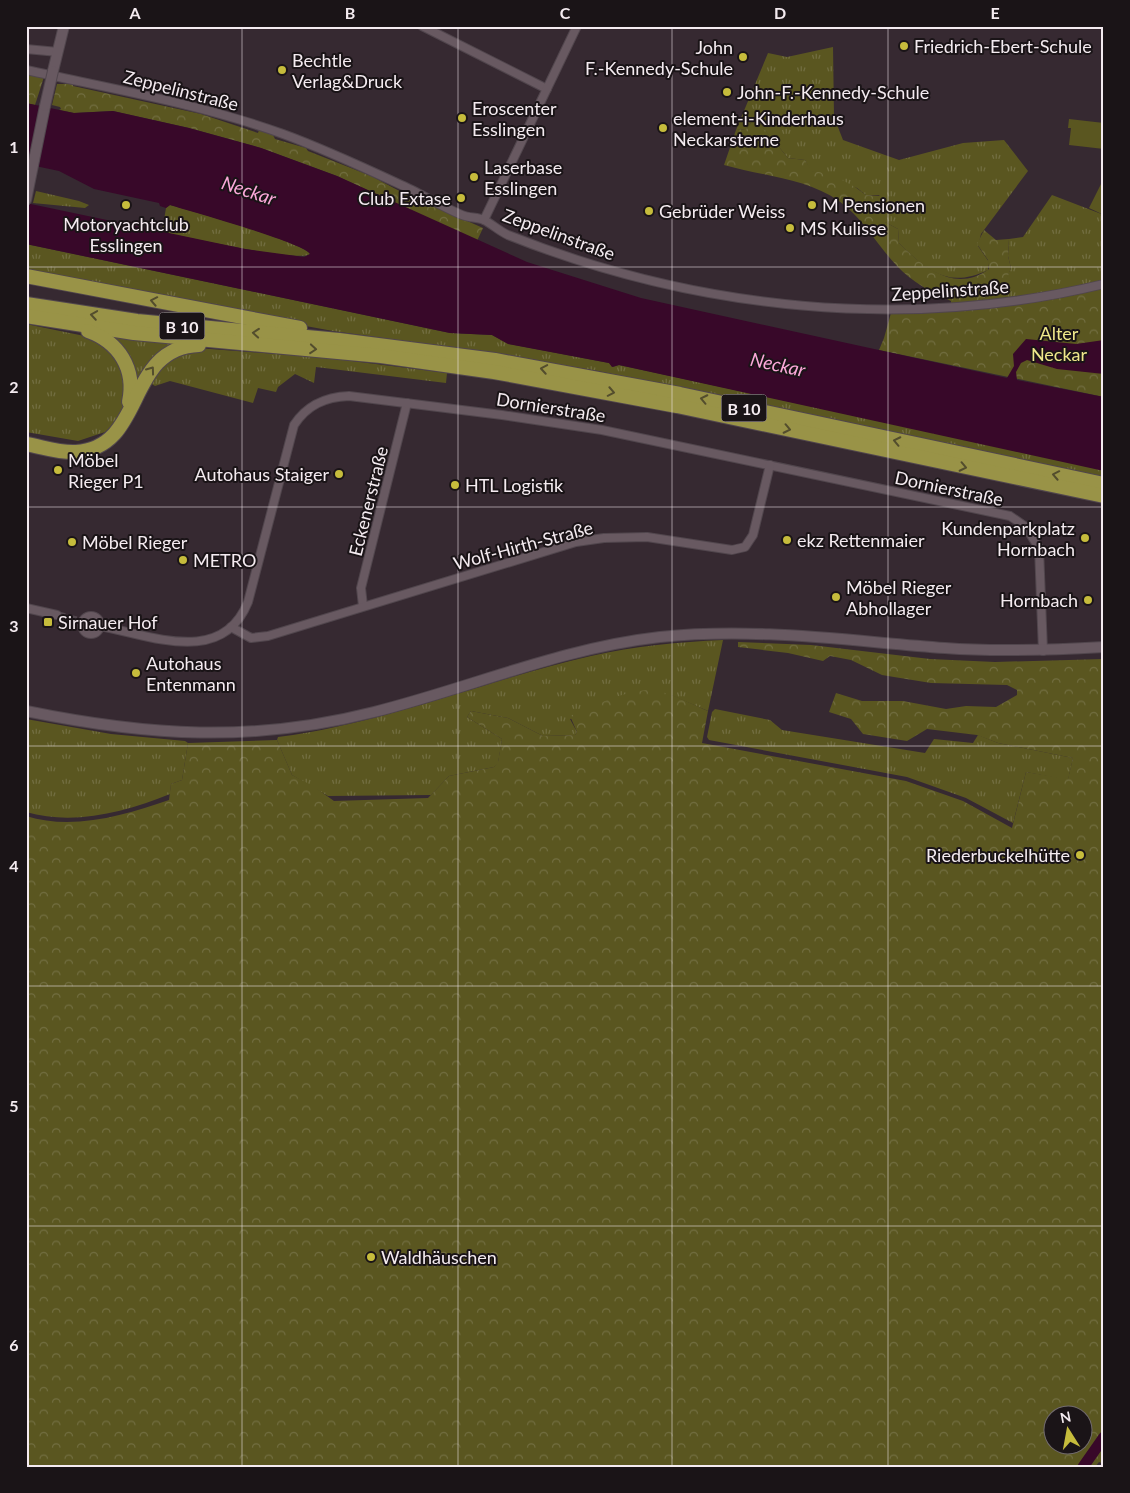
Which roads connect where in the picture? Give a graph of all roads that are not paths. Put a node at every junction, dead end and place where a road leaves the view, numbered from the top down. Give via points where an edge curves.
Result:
1 (64, 26) edge
2 (422, 26) edge
3 (577, 26) edge
4 (26, 48) edge
5 (58, 52) junction
6 (26, 70) edge
7 (547, 89) junction
8 (26, 200) edge
9 (484, 220) junction
10 (26, 276) edge
11 (1104, 284) edge
12 (26, 304) edge
13 (26, 316) edge
14 (66, 323) junction
15 (339, 340) junction
16 (230, 342) junction
17 (407, 403) junction
18 (26, 436) edge
19 (26, 444) edge
20 (770, 465) junction
21 (1104, 484) edge
22 (1104, 496) edge
23 (363, 606) junction
24 (26, 608) edge
25 (57, 615) tunnel mouth
26 (100, 626) dead end
27 (232, 627) junction
28 (1104, 647) edge
29 (1043, 651) junction
30 (26, 711) edge

1 - 5 main road
2 - 7 street
3 - 7 street
4 - 5 street
5 - 8 main road, bridge
6 - 9 street, Zeppelinstraße via 196,108 270,129 341,157 465,216
7 - 9 street
9 - 11 street, Zeppelinstraße via 506,234 635,277 704,293 800,307 869,310 949,307 1027,299
15 -> 10 highway via 298,328
15 -> 12 highway, B 10 via 137,321
13 - 14 highway, B 10
14 - 16 highway, B 10
14 - 18 highway via 101,336 115,347 129,372 129,401 115,427 86,444 70,445
21 -> 15 highway, B 10 via 611,380
19 -> 16 highway via 68,452 84,451 99,445 110,439 123,423 146,376 162,357 186,346
16 -> 22 highway, B 10 via 381,356 555,382
17 - 20 street, Dornierstraße via 589,427
17 - 23 street, Eckenerstraße via 361,588
17 - 27 street, Dornierstraße via 342,397 316,404 300,417 290,437 248,602
20 - 23 street, Wolf-Hirth-Straße via 753,535 748,545 741,549 726,550 647,537 584,541
20 - 29 street, Dornierstraße via 1000,513 1018,521 1030,531 1039,548
23 - 27 street, Wolf-Hirth-Straße via 266,637 249,638
24 - 25 street
26 - 27 street, Dornierstraße via 190,643 217,637
28 - 29 main road
29 - 30 main road via 957,649 778,633 706,633 635,640 595,648 375,712 262,731 216,734 162,732 100,725

